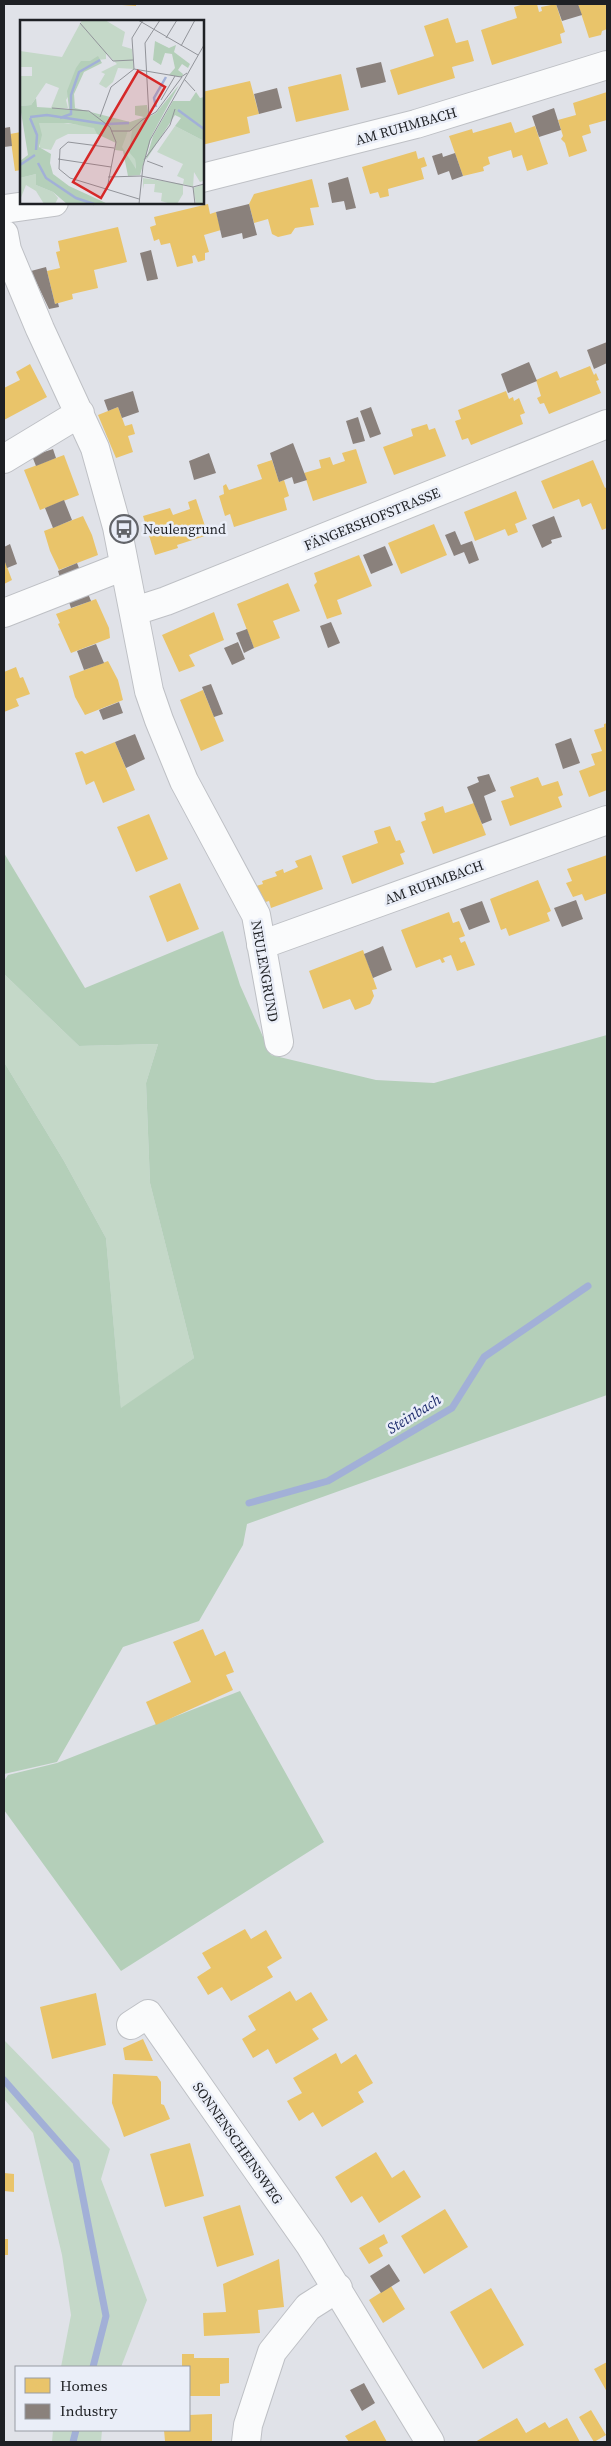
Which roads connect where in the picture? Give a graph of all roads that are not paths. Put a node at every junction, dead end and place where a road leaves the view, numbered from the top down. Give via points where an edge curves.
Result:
1 (607, 65) edge
2 (204, 177) edge
3 (42, 204) edge
4 (4, 210) edge
5 (4, 234) edge
6 (80, 413) junction
7 (607, 424) edge
8 (4, 459) edge
9 (124, 566) junction
10 (135, 611) junction
11 (4, 613) edge
12 (607, 820) edge
13 (261, 945) junction
14 (279, 1042) dead end
15 (131, 2025) dead end
16 (338, 2288) junction
17 (246, 2442) edge
18 (430, 2442) edge

1 - 2 street, AM RUHMBACH via 416,124
3 - 4 street
5 - 6 street, NEULENGRUND via 7,250 40,330
6 - 8 street
6 - 9 street, NEULENGRUND via 106,484
7 - 10 street, FÄNGERSHOFSTRASSE
9 - 10 street, NEULENGRUND
9 - 11 street
10 - 13 street, NEULENGRUND via 150,692 171,752 256,915
12 - 13 street, AM RUHMBACH
13 - 14 street, NEULENGRUND
15 - 16 street, SONNENSCHEINSWEG via 148,2014
16 - 17 street via 308,2307 272,2352 248,2425
16 - 18 street, SONNENSCHEINSWEG

